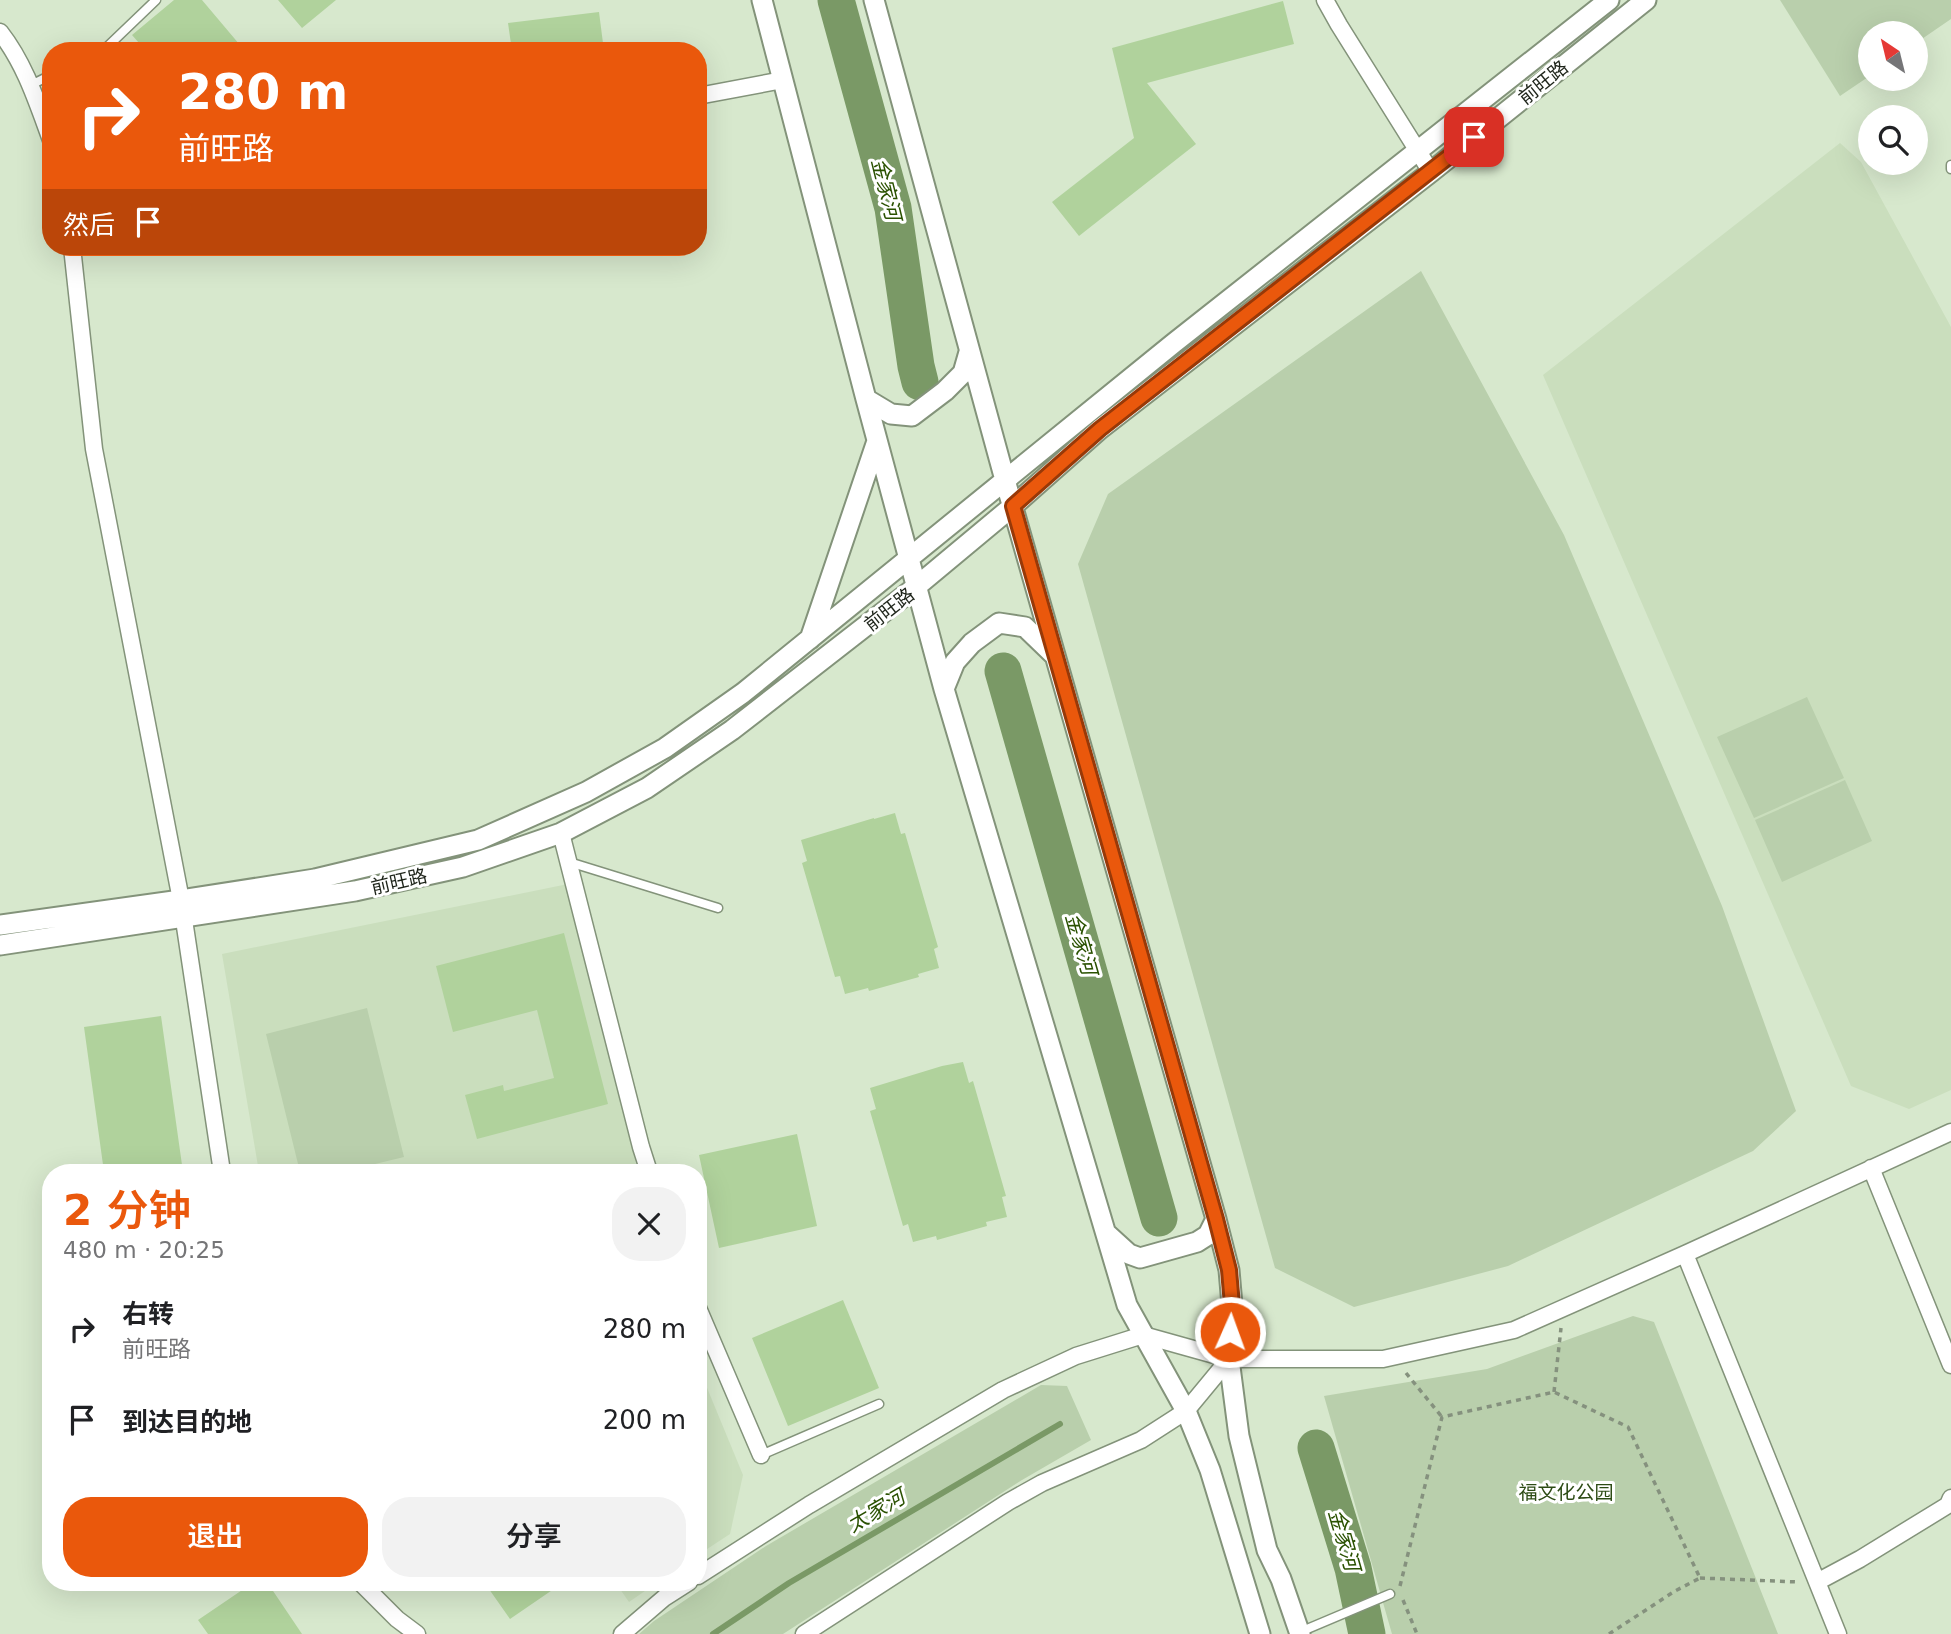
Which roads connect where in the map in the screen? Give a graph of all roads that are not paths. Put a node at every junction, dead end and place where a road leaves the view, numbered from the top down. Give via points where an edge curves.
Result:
1 (156, 0) edge
2 (762, 0) edge
3 (874, 0) edge
4 (1325, 0) edge
5 (1609, 0) edge
6 (1646, 0) edge
7 (0, 32) edge
8 (112, 42) edge
9 (42, 80) edge
10 (783, 80) junction
11 (31, 85) junction
12 (707, 94) edge
13 (42, 115) edge
14 (1418, 151) junction
15 (1431, 172) junction
16 (73, 256) edge
17 (969, 350) junction
18 (866, 399) junction
19 (877, 441) junction
20 (1005, 481) junction
21 (1013, 506) junction
22 (910, 558) junction
23 (917, 586) junction
24 (810, 639) junction
25 (1054, 654) junction
26 (944, 689) junction
27 (561, 833) junction
28 (569, 862) junction
29 (718, 908) dead end
30 (182, 909) junction
31 (0, 925) edge
32 (0, 945) edge
33 (1951, 1132) edge
34 (221, 1164) edge
35 (646, 1164) edge
36 (1871, 1168) junction
37 (1216, 1219) junction
38 (1106, 1233) junction
39 (1685, 1254) junction
40 (707, 1329) edge
41 (1143, 1335) junction
42 (1229, 1359) junction
43 (1951, 1365) edge
44 (878, 1404) dead end
45 (1186, 1410) junction
46 (761, 1455) joint
47 (1951, 1498) edge
48 (707, 1570) edge
49 (1817, 1582) junction
50 (369, 1591) edge
51 (675, 1591) edge
52 (1390, 1594) dead end
53 (1300, 1633) edge
54 (417, 1634) edge
55 (622, 1634) edge
56 (804, 1634) edge
57 (1260, 1634) edge
58 (1838, 1634) edge

1 - 8 lane
2 - 10 street
3 - 17 street
4 - 14 street
5 - 14 street, 前旺路
6 - 15 street, 前旺路
7 - 11 street
9 - 11 lane
10 - 12 street
10 - 18 street
11 - 13 street
14 - 15 street
14 - 20 street, 前旺路
15 - 21 street, 前旺路 via 1100,429
16 - 30 street via 94,449
17 - 18 street via 963,373 912,416 891,414
17 - 20 street
18 - 19 street
19 - 22 street
19 - 24 street
20 - 21 street
20 - 22 street, 前旺路
21 - 23 street, 前旺路
21 - 25 street
22 - 23 street
22 - 24 street, 前旺路
23 - 26 street
23 - 27 street, 前旺路 via 732,730 647,788
24 - 30 street, 前旺路 via 665,748 586,792 478,840
25 - 26 street via 1025,627 999,624 955,662
25 - 37 street
26 - 38 street
27 - 28 street
27 - 30 street, 前旺路 via 463,867 355,891
28 - 29 lane
28 - 35 street
30 - 31 street, 前旺路
30 - 32 street, 前旺路
30 - 34 street
33 - 36 street
36 - 39 street
36 - 43 street
37 - 38 street via 1208,1235 1197,1241 1140,1258
37 - 42 street via 1229,1270
38 - 41 street via 1127,1305
39 - 42 street via 1514,1330 1383,1359
39 - 49 street
40 - 46 street
41 - 42 street
41 - 45 street
41 - 48 street via 1076,1356 1003,1390
42 - 45 street
42 - 53 street via 1239,1436 1267,1550
44 - 46 lane
45 - 56 street via 1141,1440 1008,1502
45 - 57 street via 1210,1470
47 - 49 street via 1948,1505
49 - 58 street
50 - 54 street
51 - 55 street
52 - 53 lane

